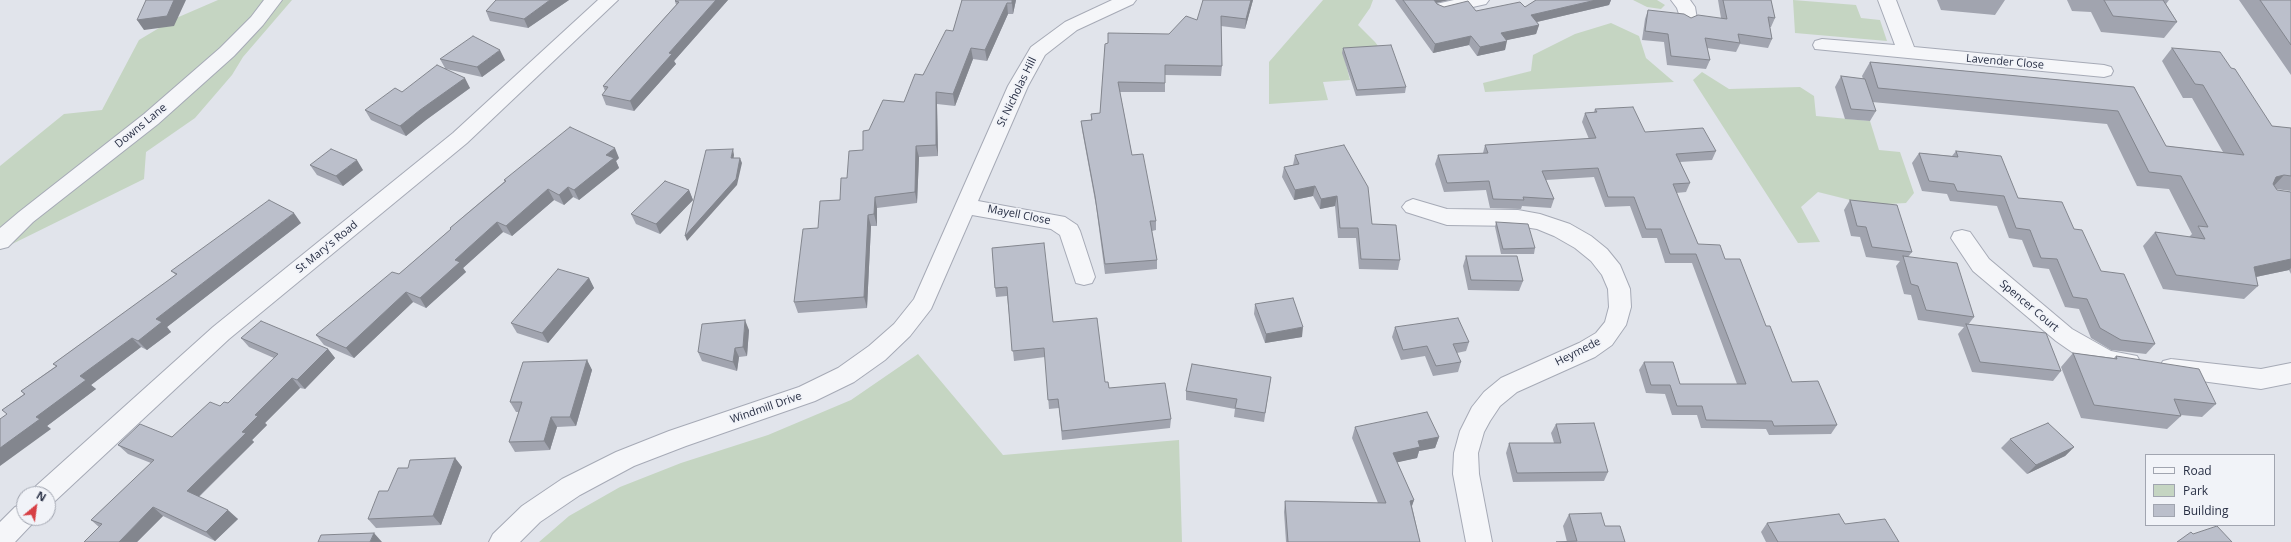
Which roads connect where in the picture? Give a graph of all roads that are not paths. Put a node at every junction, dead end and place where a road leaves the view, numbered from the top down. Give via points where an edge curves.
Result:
1 (272, 0) edge
2 (609, 0) edge
3 (1127, 0) edge
4 (1480, 0) edge
5 (1680, 0) edge
6 (1887, 0) edge
7 (1442, 8) edge
8 (1688, 19) edge
9 (1822, 44) dead end
10 (1907, 52) junction
11 (2104, 71) dead end
12 (966, 206) junction
13 (1414, 207) dead end
14 (1962, 238) dead end
15 (0, 241) edge
16 (1084, 277) dead end
17 (2291, 372) edge
18 (54, 486) edge
19 (16, 523) edge
20 (0, 540) edge
21 (502, 542) edge
22 (1479, 542) edge

1 - 15 street, Downs Lane via 257,21 221,57 151,119 26,217
2 - 18 street, St Mary's Road via 460,138 221,333
3 - 12 street, St Nicholas Hill via 1071,26 1038,50 1018,86
4 - 7 street
5 - 8 street via 1686,7
6 - 10 street
9 - 10 street, Lavender Close
10 - 11 street, Lavender Close
12 - 16 street, Mayell Close via 1057,222 1069,231
12 - 21 street, Windmill Drive via 922,303 902,330 846,375 807,394 625,458 571,487 531,514
13 - 22 street, Heymede via 1447,217 1518,218 1562,230 1599,255 1612,271 1619,288 1620,307 1615,325 1604,339 1587,350 1510,385 1492,399 1481,414 1472,431 1466,453 1470,503
14 - 17 street, Spencer Court via 1980,265 2064,335 2108,360 2261,379
19 - 20 street

